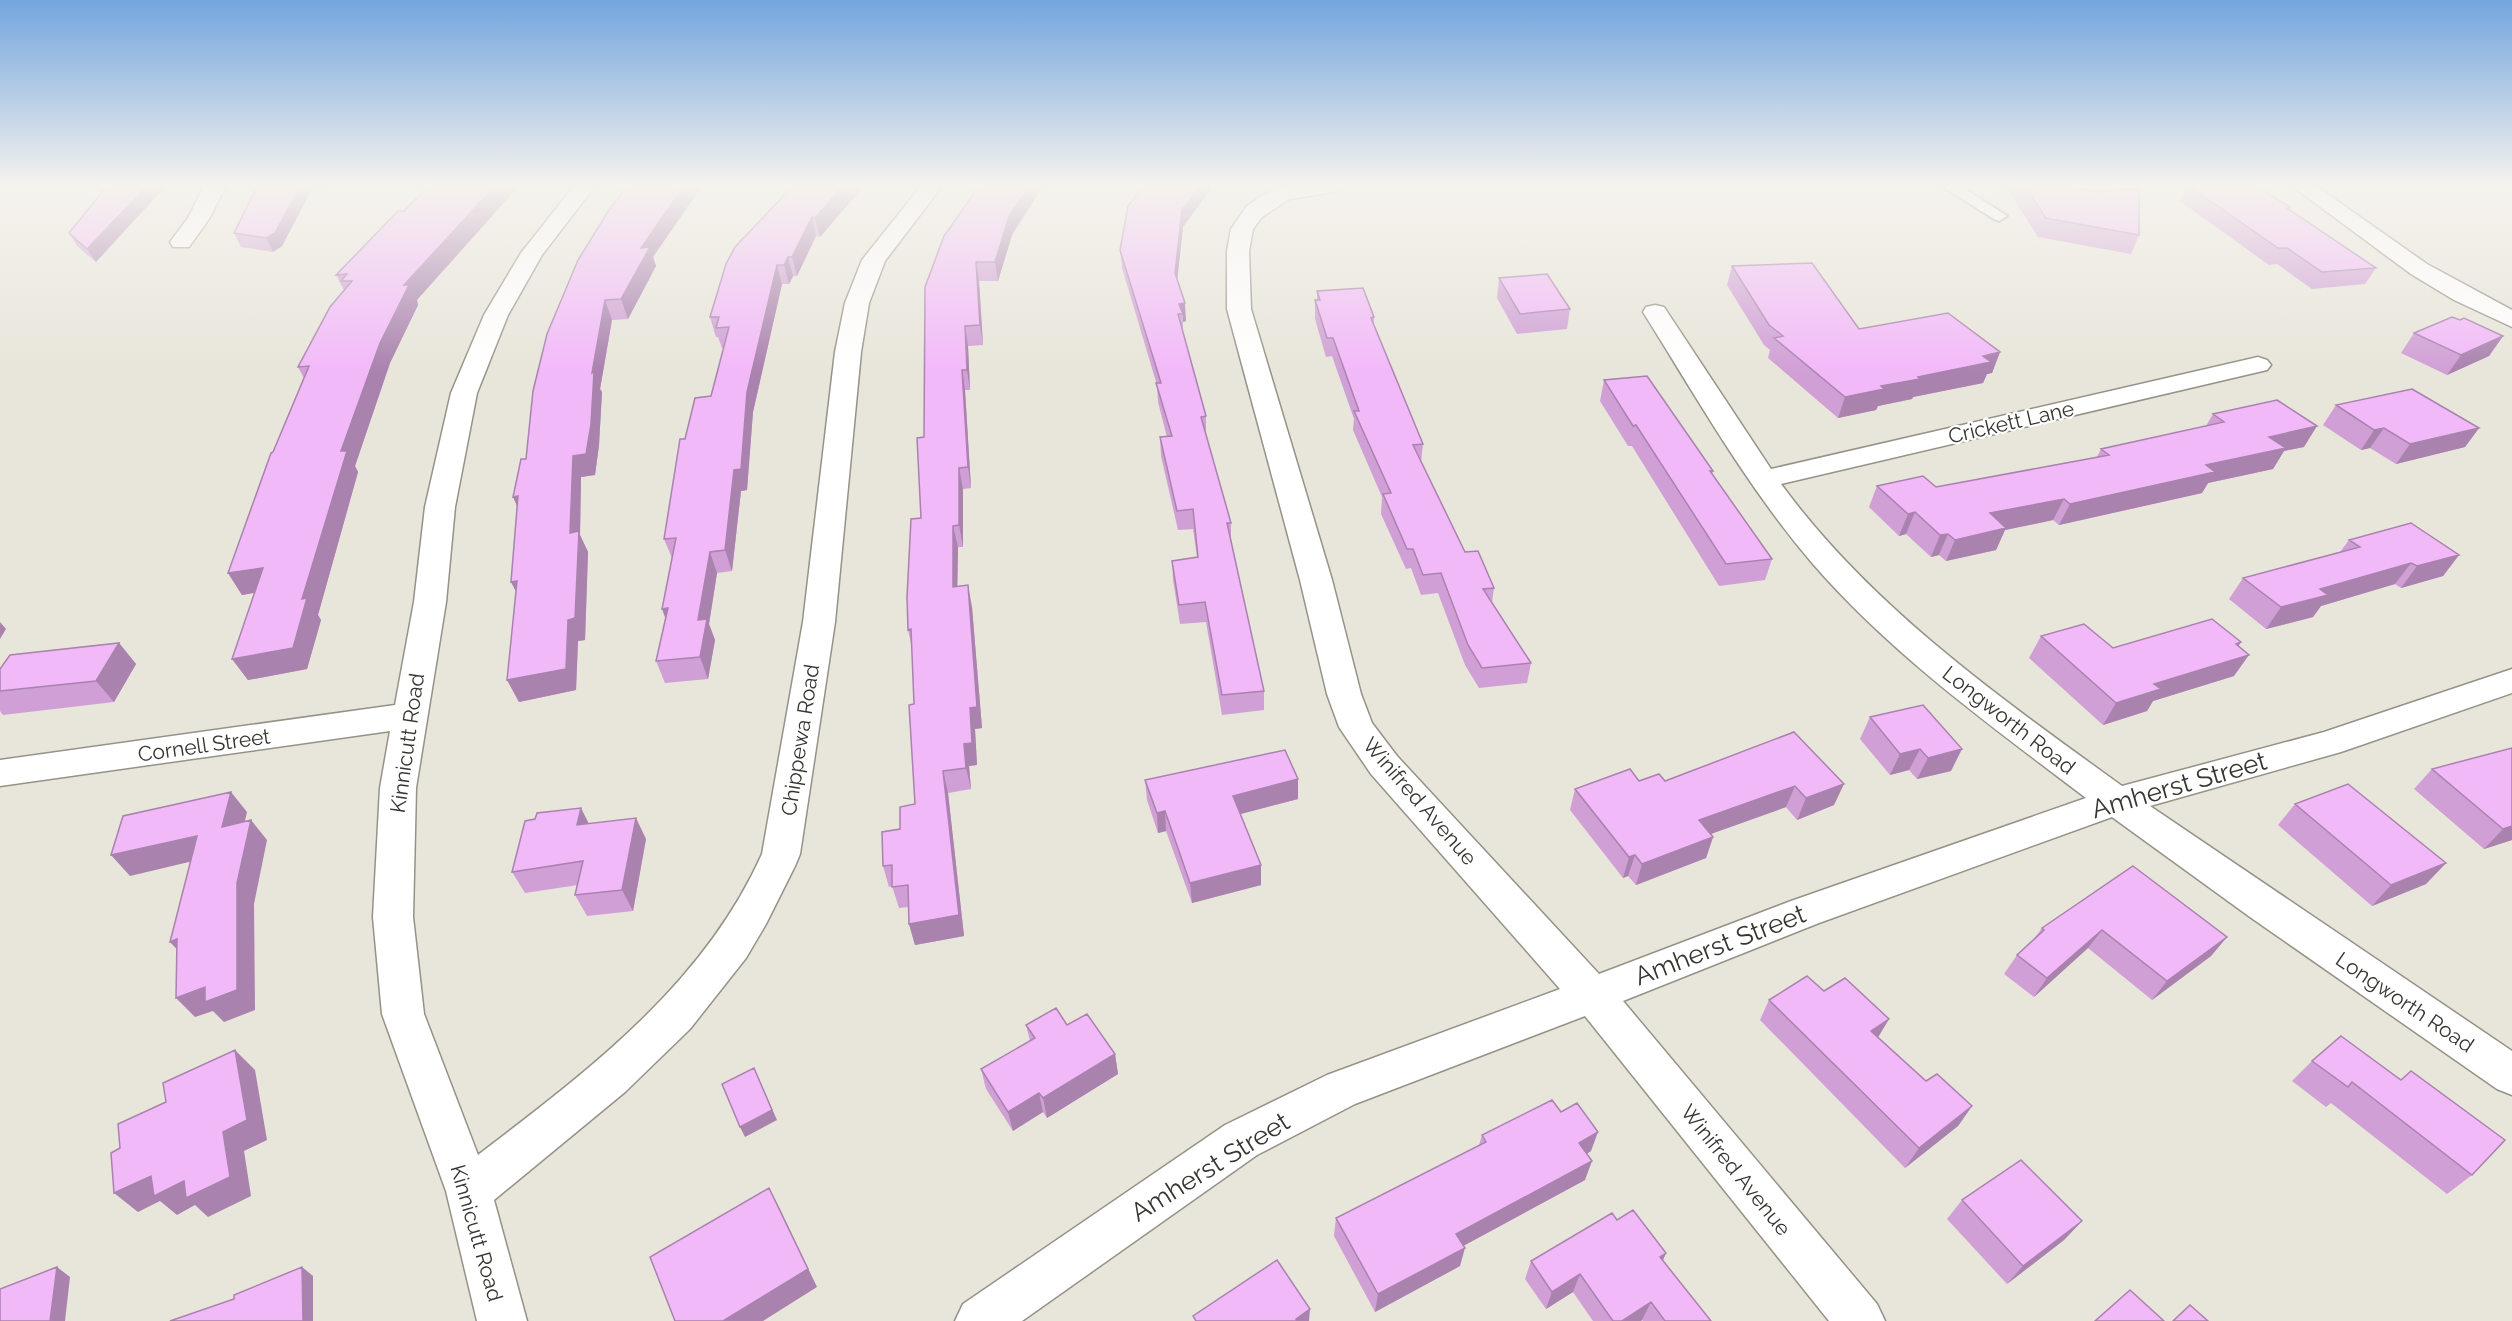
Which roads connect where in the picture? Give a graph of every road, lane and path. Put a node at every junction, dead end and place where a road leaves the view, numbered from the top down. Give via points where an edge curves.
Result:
1 (537, 248) edge
2 (884, 248) edge
3 (1239, 248) edge
4 (2390, 248) edge
5 (1655, 312) dead end
6 (2512, 320) edge
7 (2258, 365) dead end
8 (1764, 478) junction
9 (2512, 681) edge
10 (408, 716) junction
11 (0, 773) edge
12 (2114, 802) junction
13 (1592, 994) junction
14 (2512, 1075) edge
15 (469, 1191) junction
16 (502, 1321) edge
17 (980, 1321) edge
18 (1860, 1321) edge

1 - 10 street, Kinnicutt Road via 496,315 464,393 440,507 430,602
2 - 15 street, Chippewa Road via 874,260 857,303 848,352 819,622 782,854 751,917 700,988 611,1078
3 - 13 street, Winifred Avenue via 1239,309 1356,727 1384,765
4 - 6 street via 2462,295
5 - 8 street, Longworth Road
7 - 8 street, Crickett Lane
8 - 12 street, Longworth Road via 1822,555 1866,602 1944,669
9 - 12 street, Amherst Street via 2329,743
10 - 11 street, Cornell Street
10 - 15 street, Kinnicutt Road via 398,788 393,917 403,1014
12 - 13 street, Amherst Street via 1805,912
12 - 14 street, Longworth Road
13 - 17 street, Amherst Street via 1342,1089 1241,1140
13 - 18 street, Winifred Avenue
15 - 16 street, Kinnicutt Road

